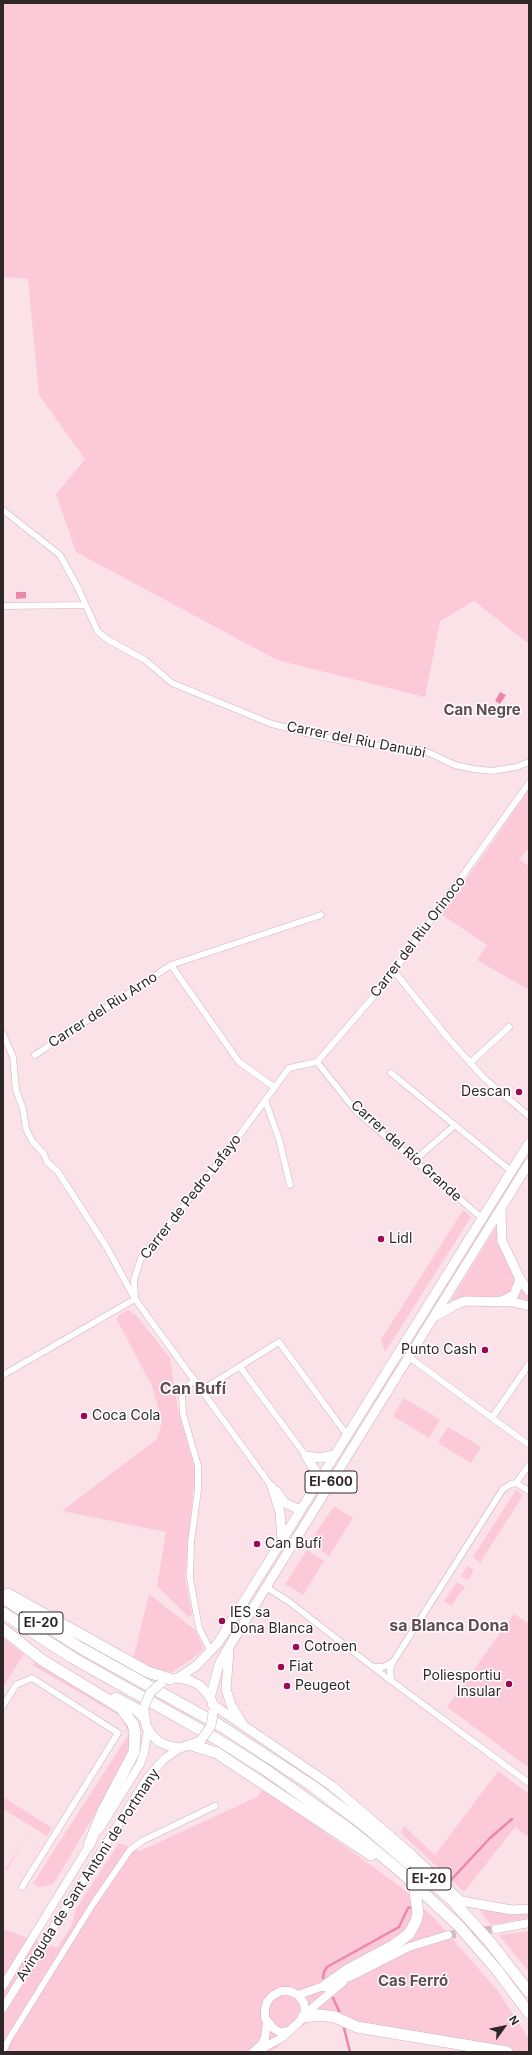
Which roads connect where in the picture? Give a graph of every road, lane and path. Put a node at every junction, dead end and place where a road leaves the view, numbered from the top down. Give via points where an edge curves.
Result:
1 (3, 510) edge
2 (86, 605) junction
3 (3, 606) edge
4 (529, 762) edge
5 (529, 783) edge
6 (321, 915) dead end
7 (171, 965) junction
8 (394, 972) junction
9 (509, 1027) dead end
10 (3, 1034) edge
11 (35, 1055) dead end
12 (317, 1062) junction
13 (470, 1063) junction
14 (391, 1073) dead end
15 (274, 1087) junction
16 (265, 1100) junction
17 (529, 1116) edge
18 (455, 1125) junction
19 (529, 1142) edge
20 (415, 1160) junction
21 (529, 1163) edge
22 (511, 1171) junction
23 (290, 1186) dead end
24 (501, 1208) junction
25 (482, 1218) junction
26 (520, 1280) junction
27 (529, 1291) edge
28 (135, 1299) junction
29 (500, 1302) junction
30 (529, 1306) edge
31 (433, 1318) junction
32 (409, 1357) junction
33 (529, 1364) edge
34 (240, 1367) junction
35 (3, 1375) edge
36 (194, 1378) junction
37 (202, 1390) junction
38 (492, 1418) junction
39 (347, 1435) junction
40 (529, 1445) edge
41 (334, 1455) junction
42 (306, 1456) junction
43 (529, 1465) edge
44 (320, 1478) junction
45 (516, 1483) junction
46 (272, 1487) junction
47 (529, 1491) edge
48 (300, 1510) junction
49 (282, 1539) junction
50 (266, 1586) junction
51 (3, 1591) edge
52 (3, 1598) edge
53 (3, 1613) edge
54 (3, 1629) edge
55 (230, 1645) junction
56 (211, 1652) junction
57 (392, 1662) junction
58 (376, 1667) junction
59 (391, 1679) junction
60 (169, 1680) junction
61 (212, 1705) junction
62 (3, 1706) edge
63 (144, 1712) junction
64 (246, 1728) junction
65 (148, 1730) junction
66 (196, 1742) junction
67 (180, 1748) junction
68 (529, 1783) edge
69 (215, 1806) dead end
70 (89, 1845) junction
71 (22, 1887) dead end
72 (415, 1892) junction
73 (461, 1901) junction
74 (529, 1910) edge
75 (529, 1923) edge
76 (459, 1926) junction
77 (496, 1929) tunnel mouth
78 (448, 1935) tunnel mouth
79 (352, 1976) junction
80 (529, 1982) edge
81 (3, 1986) edge
82 (326, 1986) junction
83 (529, 1992) edge
84 (298, 1995) junction
85 (3, 2008) edge
86 (529, 2013) edge
87 (304, 2015) junction
88 (267, 2022) junction
89 (289, 2031) junction
90 (3, 2052) edge
91 (253, 2052) edge
92 (256, 2052) edge
93 (507, 2052) edge

1 - 2 street, Carrer del Riu Danubi via 60,555
2 - 3 street
2 - 4 street, Carrer del Riu Danubi via 98,632 145,660 172,682 272,724 354,743 423,750 455,765 474,770 492,772
5 - 8 street, Carrer del Riu Orinoco
6 - 7 street, Carrer del Riu Arno
7 - 11 street, Carrer del Riu Arno
7 - 15 street, Carrer del Riu Arno via 239,1062
8 - 12 street, Carrer del Riu Orinoco
8 - 13 street
9 - 13 street
10 - 28 street via 12,1057 16,1090 23,1109 26,1129 47,1162 58,1172 106,1246
12 - 15 street, Carrer de Pedro Lafayo via 289,1068
12 - 20 street, Carrer del Río Grande via 356,1111
13 - 17 street
14 - 18 street
15 - 16 street, Carrer de Pedro Lafayo
16 - 23 street via 279,1139
16 - 28 street, Carrer de Pedro Lafayo via 224,1156 141,1258 134,1280
18 - 20 street
18 - 22 street
19 - 22 main road, EI-600
20 - 25 street, Carrer del Río Grande
21 - 24 main road, EI-600
22 - 25 main road, EI-600
24 - 26 main road via 502,1241
24 - 31 main road, EI-600
25 - 39 main road, EI-600
26 - 27 main road
26 - 29 main road via 514,1295
28 - 35 street
28 - 36 street
29 - 30 main road
29 - 31 main road via 465,1302 454,1305
31 - 32 main road, EI-600
32 - 38 street
32 - 50 main road, EI-600
33 - 38 street
34 - 37 street
34 - 39 street via 279,1342
34 - 42 street
36 - 37 street
36 - 56 street via 182,1396 183,1414 198,1466 190,1578 199,1628
37 - 46 street
38 - 40 street
39 - 41 main road, EI-600
41 - 42 main road via 320,1458
41 - 44 main road, EI-600
42 - 44 main road
43 - 45 street
44 - 48 main road, EI-600
45 - 47 street
45 - 57 street via 503,1488
46 - 48 main road via 285,1503
46 - 49 main road via 280,1512
48 - 49 main road, EI-600
49 - 56 main road, EI-600
50 - 55 main road, EI-600
50 - 58 street
51 - 60 highway via 148,1672
52 - 83 highway, EI-20 via 79,1647 221,1726 299,1777 360,1822 451,1899 489,1941
53 - 76 highway, EI-20 via 79,1662 215,1738 281,1780 374,1848
54 - 63 highway via 80,1678
54 - 70 highway via 42,1660 121,1708 133,1724 134,1752 103,1811
55 - 61 main road, EI-600 via 219,1665
55 - 64 main road via 226,1689 236,1714
56 - 60 main road, EI-600 via 196,1666
57 - 58 street via 383,1667
57 - 59 street
58 - 59 street
59 - 68 street
60 - 61 main road via 189,1680 199,1685
60 - 63 main road, EI-600, bridge via 150,1693
61 - 64 main road
61 - 66 main road, EI-600, bridge via 211,1726
62 - 71 street via 16,1685 32,1678 118,1733
63 - 65 main road
64 - 73 main road via 332,1786
65 - 67 main road via 159,1742
65 - 70 main road, Avinguda de Sant Antoni de Portmany via 140,1764
66 - 67 main road
66 - 72 highway via 253,1776 370,1855
67 - 85 main road, Avinguda de Sant Antoni de Portmany via 164,1759 148,1777
69 - 90 street via 142,1841 130,1850 93,1904
70 - 81 main road, Avinguda de Sant Antoni de Portmany
72 - 76 highway via 442,1917
72 - 82 highway via 418,1913 409,1934 349,1969
73 - 74 main road via 512,1910
73 - 80 highway
75 - 77 main road
76 - 86 highway, EI-20 via 497,1970
78 - 79 main road via 409,1947
79 - 82 main road
79 - 87 main road
82 - 84 main road
84 - 87 main road via 304,2003
84 - 88 main road via 284,1991 272,1996 265,2009
87 - 89 main road
87 - 93 highway via 335,2017 357,2027
88 - 89 main road via 277,2031
88 - 91 main road via 265,2038
89 - 92 main road via 273,2044

